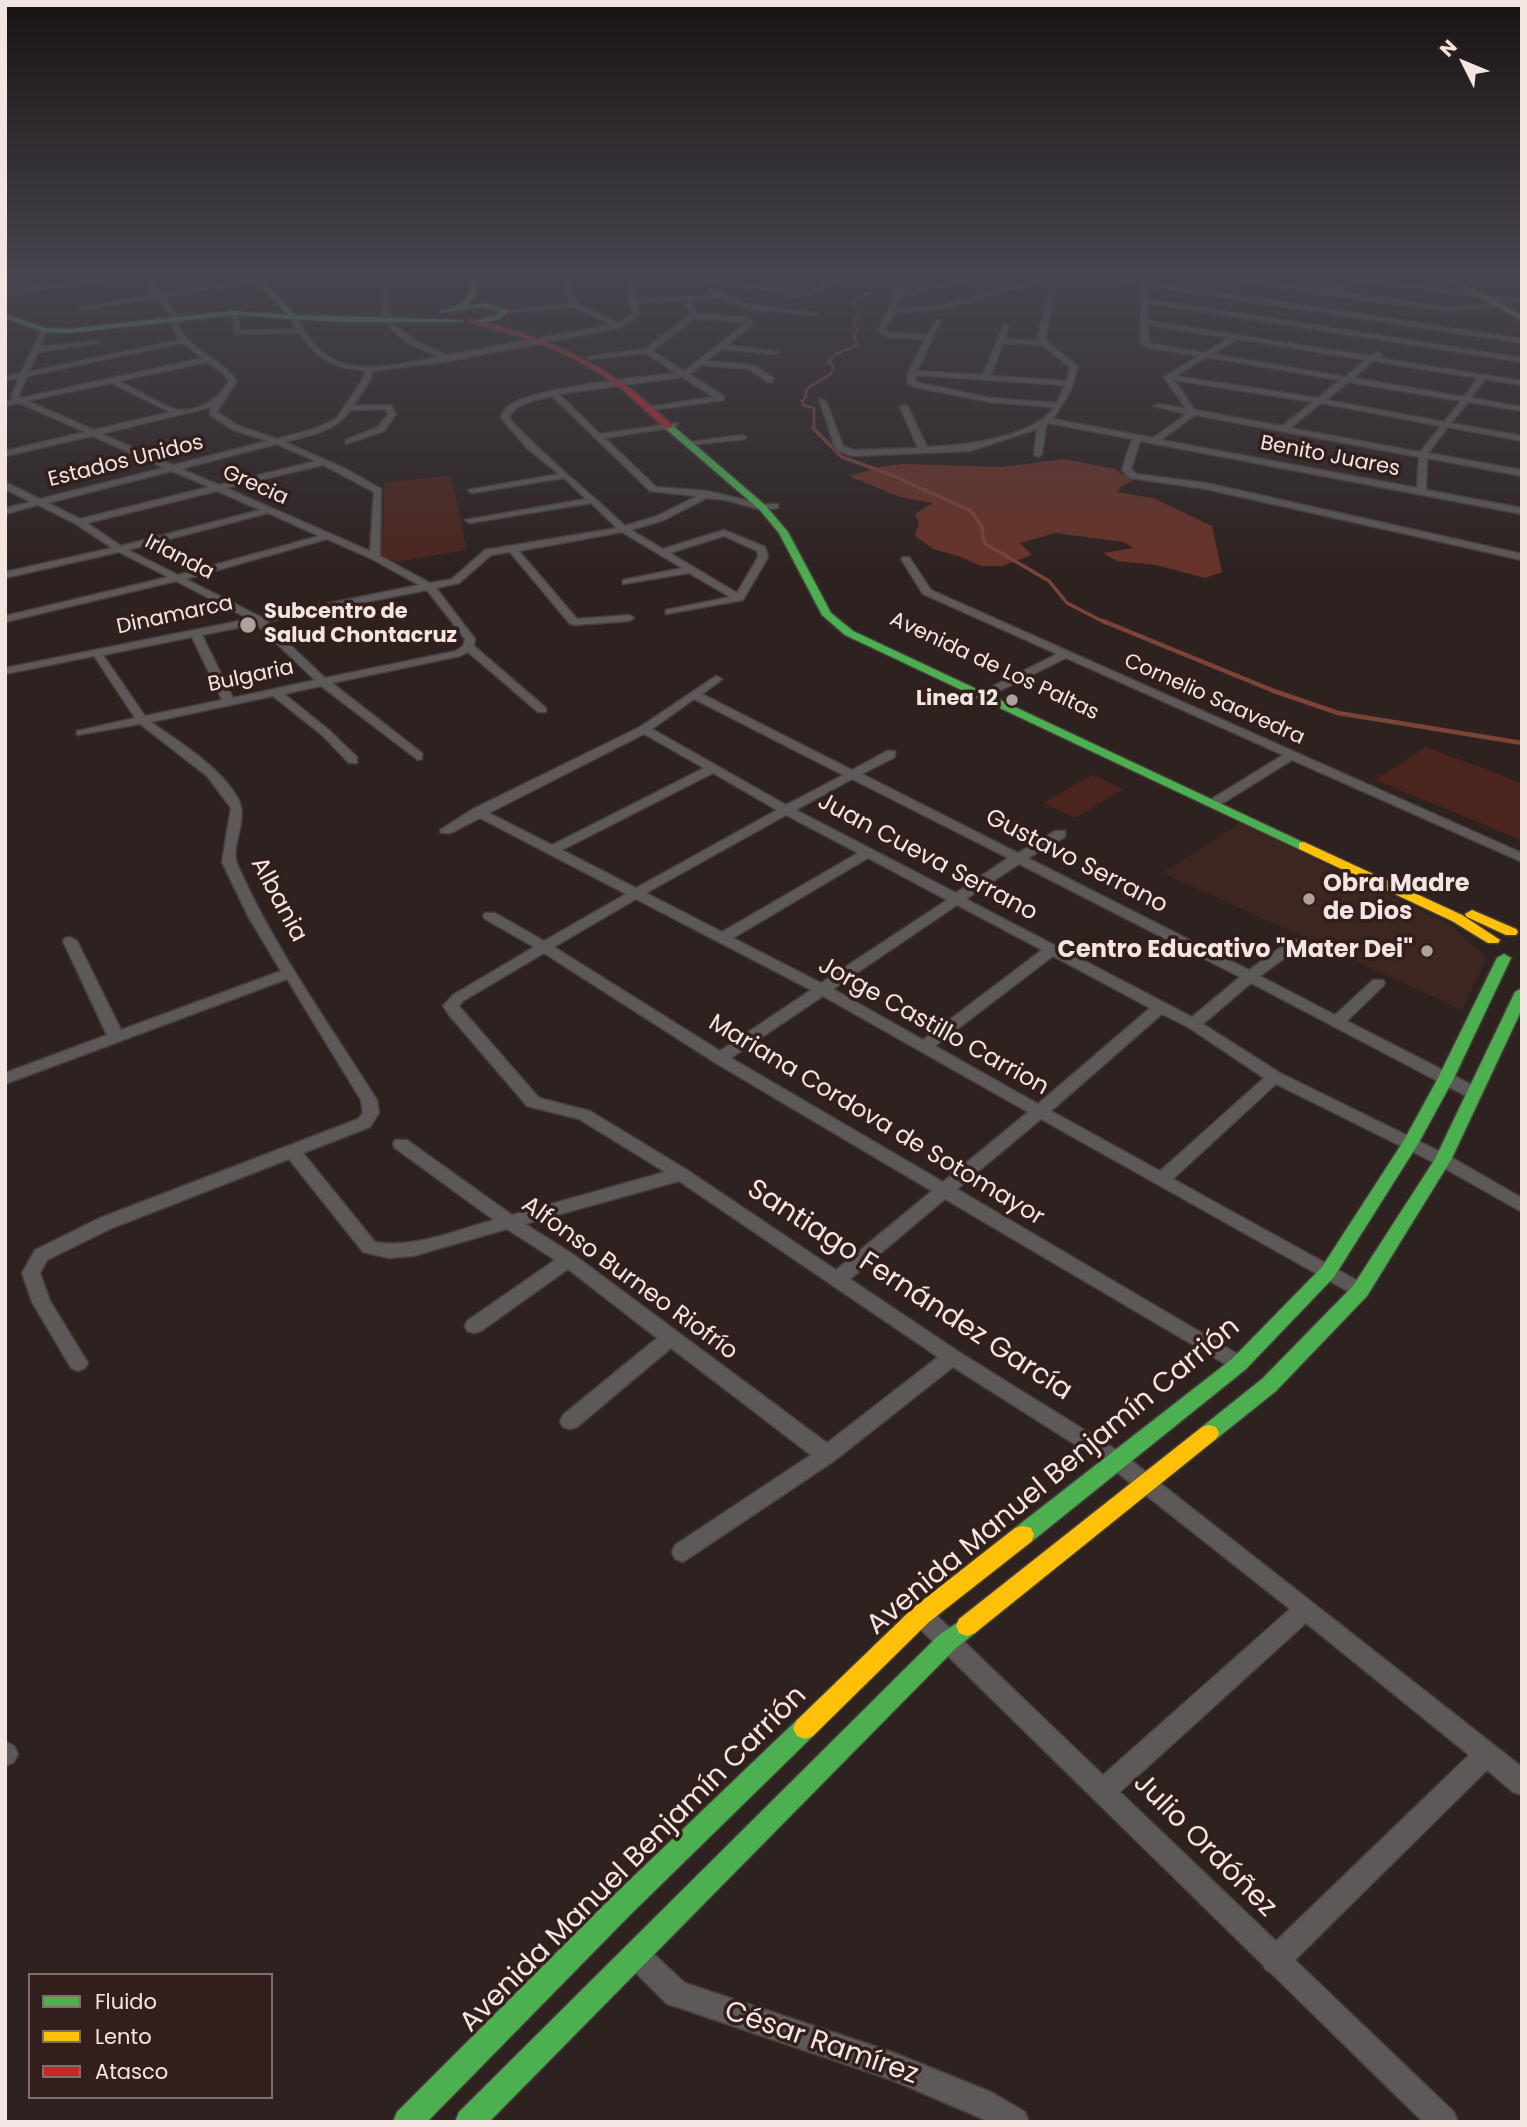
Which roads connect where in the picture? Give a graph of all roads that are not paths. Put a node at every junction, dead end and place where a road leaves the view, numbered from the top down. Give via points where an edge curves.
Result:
1 (21, 378) edge
2 (125, 378) edge
3 (231, 378) edge
4 (367, 378) edge
5 (615, 378) edge
6 (617, 378) edge
7 (651, 378) edge
8 (691, 378) edge
9 (767, 378) edge
10 (910, 378) edge
11 (1004, 378) edge
12 (1071, 378) edge
13 (1168, 378) edge
14 (1175, 378) edge
15 (1343, 378) edge
16 (1482, 378) edge
17 (1496, 378) edge
18 (1348, 379) junction
19 (770, 380) dead end
20 (113, 381) junction
21 (622, 382) junction
22 (1070, 383) junction
23 (1522, 383) edge
24 (552, 393) junction
25 (1466, 400) junction
26 (20, 401) junction
27 (822, 401) dead end
28 (1320, 401) junction
29 (5, 404) edge
30 (214, 404) junction
31 (1058, 405) junction
32 (1158, 406) dead end
33 (904, 407) dead end
34 (349, 408) junction
35 (652, 409) junction
36 (1522, 410) edge
37 (178, 413) junction
38 (1193, 413) junction
39 (1046, 423) junction
40 (671, 425) junction
41 (1444, 425) junction
42 (1284, 429) junction
43 (91, 433) junction
44 (601, 436) junction
45 (742, 437) dead end
46 (1137, 438) junction
47 (1522, 439) edge
48 (1154, 441) junction
49 (279, 442) junction
50 (349, 442) dead end
51 (692, 443) junction
52 (924, 451) junction
53 (5, 454) edge
54 (1038, 454) dead end
55 (1423, 454) junction
56 (323, 462) junction
57 (173, 468) junction
58 (1522, 473) edge
59 (566, 475) junction
60 (5, 485) edge
61 (216, 489) junction
62 (471, 490) dead end
63 (1421, 493) junction
64 (707, 494) junction
65 (590, 501) junction
66 (40, 502) junction
67 (769, 507) junction
68 (5, 511) edge
69 (267, 511) junction
70 (1522, 512) edge
71 (470, 520) dead end
72 (79, 522) junction
73 (623, 529) junction
74 (328, 536) junction
75 (118, 548) junction
76 (512, 549) junction
77 (663, 552) junction
78 (376, 557) junction
79 (1522, 558) edge
80 (906, 559) dead end
81 (692, 569) junction
82 (5, 575) edge
83 (177, 578) junction
84 (626, 582) dead end
85 (430, 587) junction
86 (739, 598) junction
87 (670, 612) dead end
88 (629, 618) dead end
89 (5, 619) edge
90 (257, 619) junction
91 (195, 631) junction
92 (468, 647) junction
93 (97, 653) junction
94 (1065, 654) junction
95 (5, 671) edge
96 (716, 679) dead end
97 (323, 682) junction
98 (275, 692) junction
99 (987, 693) junction
100 (693, 694) junction
101 (229, 702) junction
102 (542, 710) dead end
103 (142, 720) junction
104 (644, 729) junction
105 (81, 733) dead end
106 (891, 754) dead end
107 (418, 755) dead end
108 (1290, 756) junction
109 (353, 760) dead end
110 (713, 768) junction
111 (852, 774) junction
112 (1220, 801) junction
113 (785, 809) junction
114 (478, 812) junction
115 (446, 830) dead end
116 (1060, 834) dead end
117 (551, 851) junction
118 (868, 853) junction
119 (1018, 858) junction
120 (1522, 858) edge
121 (1414, 892) junction
122 (635, 893) junction
123 (957, 899) junction
124 (490, 916) dead end
125 (1516, 932) edge
126 (723, 938) junction
127 (1493, 940) junction
128 (70, 941) dead end
129 (1296, 943) dead end
130 (543, 946) junction
131 (1052, 950) junction
132 (1504, 958) junction
133 (1522, 965) edge
134 (289, 973) junction
135 (1249, 977) junction
136 (1378, 983) dead end
137 (821, 989) junction
138 (1522, 992) edge
139 (1159, 1008) junction
140 (1336, 1022) junction
141 (1193, 1024) junction
142 (116, 1037) junction
143 (924, 1048) junction
144 (720, 1058) junction
145 (1274, 1077) junction
146 (5, 1079) edge
147 (1445, 1080) junction
148 (1474, 1093) junction
149 (1039, 1112) junction
150 (401, 1144) dead end
151 (1410, 1144) junction
152 (292, 1151) junction
153 (1443, 1160) junction
154 (681, 1174) junction
155 (1162, 1178) junction
156 (943, 1190) junction
157 (1522, 1206) edge
158 (509, 1222) junction
159 (568, 1260) junction
160 (1328, 1272) junction
161 (837, 1279) junction
162 (1360, 1291) junction
163 (474, 1326) dead end
164 (670, 1337) junction
165 (952, 1357) junction
166 (78, 1363) dead end
167 (1238, 1364) junction
168 (570, 1421) dead end
169 (827, 1455) junction
170 (1116, 1460) junction
171 (1147, 1483) junction
172 (683, 1552) dead end
173 (1306, 1609) junction
174 (920, 1615) junction
175 (947, 1642) junction
176 (1487, 1755) junction
177 (1522, 1783) edge
178 (1103, 1791) junction
179 (636, 1955) junction
180 (1275, 1961) junction
181 (407, 2122) edge
182 (469, 2122) edge
183 (1015, 2122) edge
184 (1444, 2122) edge

1 - 26 street via 15,396
2 - 20 street
3 - 30 street via 228,393
4 - 34 street, Estados Unidos
5 - 21 main road, Avenida de Los Paltas
6 - 21 main road, Avenida de Los Paltas
7 - 21 street
8 - 35 street via 721,398
9 - 19 street
10 - 31 street via 917,385 990,400
11 - 22 street
12 - 22 street
13 - 38 street
14 - 28 street
15 - 18 street
16 - 25 street
17 - 23 street
18 - 25 street
18 - 28 street
20 - 26 street
20 - 37 street
21 - 24 street
21 - 35 main road, Avenida de Los Paltas
22 - 31 street
24 - 44 street
24 - 59 street via 520,403 508,410 505,418
25 - 36 street
25 - 41 street
26 - 29 street
26 - 43 street, Grecia
27 - 52 street via 839,449 845,452
28 - 41 street
28 - 42 street
30 - 37 street
30 - 49 street via 213,413 222,423
31 - 39 street
32 - 38 street
33 - 52 street
34 - 49 street, Estados Unidos via 339,421
34 - 50 street via 388,407 391,414 390,422 379,431
35 - 40 main road, Avenida de Los Paltas
37 - 43 street
38 - 42 street
38 - 48 street
39 - 46 street, Benito Juares
39 - 52 street via 971,448
39 - 54 street
40 - 44 street
40 - 51 main road, Avenida de Los Paltas
41 - 47 street
41 - 55 street
42 - 55 street
43 - 53 street
43 - 57 street, Grecia
44 - 64 street via 653,489
45 - 51 street
46 - 48 street, Benito Juares
46 - 79 street via 1128,475 1206,486
48 - 63 street, Benito Juares
49 - 56 street
49 - 57 street, Estados Unidos
51 - 67 main road, Avenida de Los Paltas
55 - 58 street
55 - 63 street
56 - 61 street
56 - 78 street via 378,491
57 - 61 street, Grecia
57 - 66 street, Estados Unidos
59 - 62 street
59 - 65 street
60 - 66 street, Irlanda
61 - 69 street, Grecia
61 - 72 street
63 - 70 street, Benito Juares
64 - 67 street
64 - 73 street, Dinamarca via 680,510
65 - 71 street
65 - 73 street
66 - 68 street, Estados Unidos
66 - 72 street, Irlanda
67 - 99 main road, Avenida de Los Paltas via 796,533 839,614
69 - 74 street, Grecia
69 - 75 street
72 - 75 street, Irlanda
73 - 76 street, Dinamarca
73 - 77 street
74 - 78 street, Grecia
74 - 83 street
75 - 82 street
75 - 83 street, Irlanda
76 - 85 street, Dinamarca via 488,552 475,561 468,574
76 - 88 street via 574,622
77 - 81 street
77 - 86 street via 724,533 762,549 763,557
78 - 85 street, Grecia
80 - 94 street, Cornelio Saavedra via 927,592
81 - 84 street
81 - 86 street
83 - 89 street
83 - 90 street, Irlanda
85 - 90 street, Dinamarca
85 - 92 street via 470,639
86 - 87 street
90 - 91 street, Dinamarca
90 - 97 street, Irlanda
91 - 93 street, Dinamarca
91 - 101 street
92 - 97 street, Bulgaria via 460,653
92 - 102 street
93 - 95 street, Dinamarca
93 - 103 street, Albania
94 - 99 street
94 - 108 street, Cornelio Saavedra
96 - 100 street
97 - 98 street, Bulgaria
97 - 107 street, Irlanda
98 - 101 street, Bulgaria
98 - 109 street
99 - 112 main road, Avenida de Los Paltas
100 - 104 street
100 - 111 street, Gustavo Serrano
101 - 103 street, Bulgaria
103 - 105 street, Bulgaria
103 - 134 street, Albania via 211,773 230,795 237,808 229,862
104 - 110 street, Juan Cueva Serrano
104 - 114 street
106 - 111 street
108 - 112 street
108 - 120 street, Cornelio Saavedra
110 - 113 street, Juan Cueva Serrano
110 - 117 street
111 - 113 street
111 - 119 street, Gustavo Serrano
112 - 121 main road, Avenida de Los Paltas
113 - 118 street, Juan Cueva Serrano
113 - 122 street
114 - 115 street
114 - 117 street, Jorge Castillo Carrion
116 - 119 street
117 - 122 street, Jorge Castillo Carrion
118 - 123 street, Juan Cueva Serrano
118 - 126 street
119 - 123 street
119 - 135 street, Gustavo Serrano
121 - 125 main road, Avenida de Los Paltas
121 - 127 main road, Avenida de Los Paltas
122 - 126 street, Jorge Castillo Carrion
122 - 130 street
123 - 131 street, Juan Cueva Serrano
123 - 137 street
124 - 130 street, Mariana Cordova de Sotomayor
125 - 127 main road
126 - 137 street, Jorge Castillo Carrion
127 - 132 main road via 1496,952
128 - 142 street
129 - 135 street
130 - 144 street, Mariana Cordova de Sotomayor
130 - 154 street, Santiago Fernández García via 458,998 451,1006 454,1012 533,1102 584,1115
131 - 139 street, Juan Cueva Serrano
131 - 143 street
132 - 133 main road
132 - 147 main road, Avenida Manuel Benjamín Carrión
134 - 142 street
134 - 152 street, Albania via 369,1100 371,1113 364,1124
135 - 140 street, Gustavo Serrano
135 - 141 street
136 - 140 street
137 - 143 street, Jorge Castillo Carrion
137 - 144 street
138 - 148 main road
139 - 141 street, Juan Cueva Serrano
139 - 149 street
140 - 147 street, Gustavo Serrano
141 - 145 street, Juan Cueva Serrano
142 - 146 street
143 - 149 street, Jorge Castillo Carrion
144 - 156 street, Mariana Cordova de Sotomayor
145 - 151 street, Juan Cueva Serrano
145 - 155 street
147 - 148 street, Gustavo Serrano
147 - 151 main road, Avenida Manuel Benjamín Carrión
148 - 153 main road
149 - 155 street, Jorge Castillo Carrion
149 - 156 street
150 - 158 street, Alfonso Burneo Riofrío
151 - 153 street, Juan Cueva Serrano
151 - 160 main road, Avenida Manuel Benjamín Carrión
152 - 158 street via 369,1247 413,1249
152 - 166 street, Albania via 106,1223 41,1255 32,1273 41,1302
153 - 157 street, Juan Cueva Serrano
153 - 162 main road
154 - 158 street
154 - 161 street, Santiago Fernández García
155 - 160 street, Jorge Castillo Carrion
156 - 161 street
156 - 167 street, Mariana Cordova de Sotomayor
158 - 159 street, Alfonso Burneo Riofrío
159 - 163 street
159 - 164 street, Alfonso Burneo Riofrío
160 - 162 street, Jorge Castillo Carrion
160 - 167 main road, Avenida Manuel Benjamín Carrión
161 - 165 street, Santiago Fernández García
162 - 171 main road via 1269,1385
164 - 168 street
164 - 169 street, Alfonso Burneo Riofrío
165 - 169 street
165 - 170 street, Santiago Fernández García
167 - 170 main road, Avenida Manuel Benjamín Carrión
169 - 172 street
170 - 171 street, Santiago Fernández García
170 - 174 main road, Avenida Manuel Benjamín Carrión
171 - 173 street, Santiago Fernández García
171 - 175 main road
173 - 176 street, Santiago Fernández García
173 - 178 street
174 - 175 street, Julio Ordóñez
174 - 181 main road, Avenida Manuel Benjamín Carrión
175 - 178 street, Julio Ordóñez
175 - 179 main road
176 - 177 street, Santiago Fernández García
176 - 180 street
178 - 180 street, Julio Ordóñez
179 - 182 main road
179 - 183 street, César Ramírez via 677,1994 892,2066 991,2106
180 - 184 street, Julio Ordóñez

